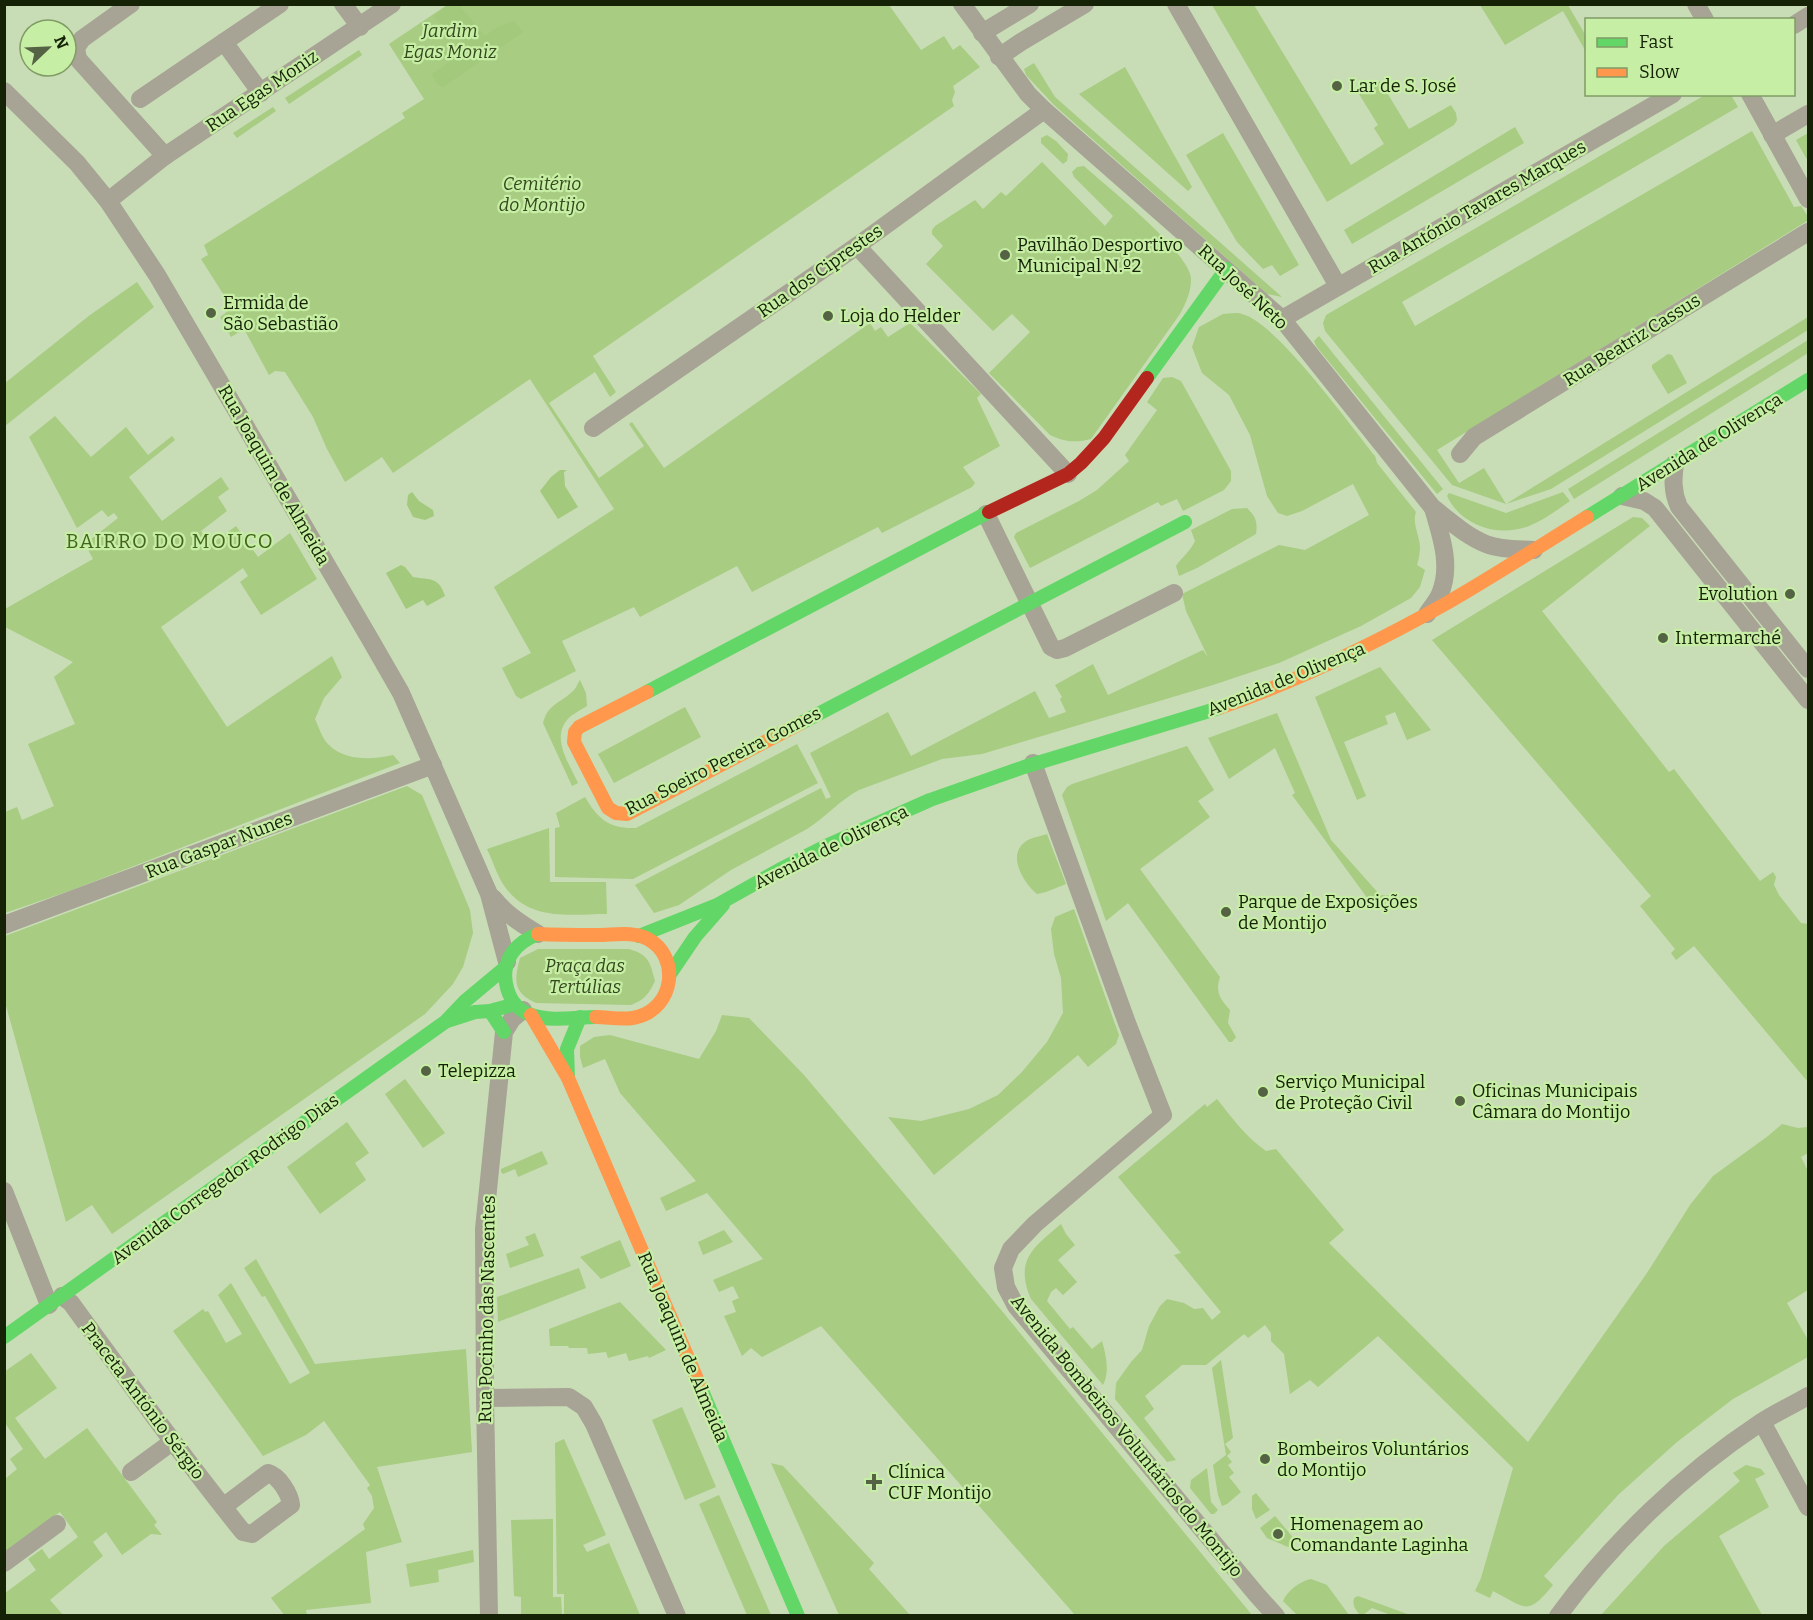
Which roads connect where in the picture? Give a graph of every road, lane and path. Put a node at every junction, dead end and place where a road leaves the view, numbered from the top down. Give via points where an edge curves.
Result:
1 (131, 4) edge
2 (280, 4) edge
3 (343, 4) edge
4 (392, 4) edge
5 (962, 4) edge
6 (1030, 4) edge
7 (1085, 4) edge
8 (1176, 4) edge
9 (1696, 4) edge
10 (1809, 16) edge
11 (1704, 18) edge
12 (1795, 24) edge
13 (360, 27) junction
14 (982, 33) junction
15 (224, 42) junction
16 (999, 57) junction
17 (4, 91) edge
18 (261, 93) junction
19 (1670, 96) edge
20 (1751, 96) edge
21 (140, 99) dead end
22 (1044, 110) junction
23 (1809, 114) edge
24 (1772, 135) junction
25 (165, 156) junction
26 (1809, 199) edge
27 (108, 201) junction
28 (1809, 232) edge
29 (857, 246) junction
30 (1226, 269) junction
31 (1338, 286) junction
32 (1282, 319) junction
33 (1809, 380) edge
34 (593, 428) dead end
35 (1460, 454) dead end
36 (1675, 463) junction
37 (1068, 474) junction
38 (1622, 496) junction
39 (1433, 508) junction
40 (986, 514) junction
41 (1185, 522) dead end
42 (1534, 550) junction
43 (1174, 593) dead end
44 (1029, 604) junction
45 (1426, 615) junction
46 (1809, 669) edge
47 (1809, 700) edge
48 (1034, 763) junction
49 (433, 765) junction
50 (489, 894) junction
51 (728, 900) junction
52 (4, 925) edge
53 (537, 934) junction
54 (639, 936) junction
55 (507, 964) junction
56 (670, 974) junction
57 (523, 1010) junction
58 (490, 1011) junction
59 (580, 1017) junction
60 (445, 1022) junction
61 (504, 1032) junction
62 (568, 1078) junction
63 (4, 1191) edge
64 (56, 1300) junction
65 (4, 1337) edge
66 (1809, 1396) edge
67 (485, 1398) junction
68 (1762, 1422) junction
69 (172, 1442) junction
70 (131, 1472) dead end
71 (223, 1507) dead end
72 (1809, 1507) edge
73 (57, 1524) dead end
74 (4, 1563) edge
75 (489, 1616) edge
76 (677, 1616) edge
77 (798, 1616) edge
78 (1276, 1616) edge
79 (1558, 1616) edge

1 - 25 street via 82,39 76,48 78,59
2 - 15 street
3 - 13 street
4 - 13 street, Rua Egas Moniz
5 - 14 street, Rua José Neto
6 - 14 street
7 - 16 street
8 - 31 street
9 - 11 street
10 - 12 street
13 - 18 street, Rua Egas Moniz
14 - 16 street, Rua José Neto
15 - 18 street
15 - 21 street
16 - 22 street, Rua José Neto
17 - 27 street, Rua Joaquim de Almeida via 77,163
18 - 25 street, Rua Egas Moniz
19 - 31 street, Rua António Tavares Marques
20 - 24 street
22 - 29 street, Rua dos Ciprestes
22 - 30 street, Rua José Neto
23 - 24 street
24 - 26 street
25 - 27 street, Rua Egas Moniz
27 - 49 street, Rua Joaquim de Almeida via 157,275 370,639 401,693
28 - 35 street, Rua Beatriz Cassus via 1474,437
29 - 34 street, Rua dos Ciprestes
29 - 37 street
30 - 32 street, Rua José Neto
30 - 37 main road, Rua Soeiro Pereira Gomes via 1104,438
31 - 32 street, Rua António Tavares Marques
32 - 39 street, Rua José Neto
33 - 36 main road, Avenida de Olivença
36 - 38 main road, Avenida de Olivença
36 - 46 street via 1672,483 1679,507
37 - 40 main road, Rua Soeiro Pereira Gomes
38 - 42 main road, Avenida de Olivença
38 - 47 street via 1655,508
39 - 42 street, Rua José Neto via 1487,544
39 - 45 street, Rua José Neto via 1446,574 1440,594
40 - 44 street
40 - 44 main road, Rua Soeiro Pereira Gomes via 579,727 573,742 608,808 627,814
41 - 44 main road, Rua Soeiro Pereira Gomes
42 - 45 main road, Avenida de Olivença
43 - 44 street via 1057,650 1051,647
45 - 48 main road, Avenida de Olivença via 1345,657 1243,699
48 - 51 main road, Avenida de Olivença via 887,818 784,867
48 - 78 street, Avenida Bombeiros Voluntários do Montijo via 1126,1023 1163,1115 1011,1249 1003,1268 1006,1287 1016,1306
49 - 50 street, Rua Joaquim de Almeida
49 - 52 street, Rua Gaspar Nunes
50 - 53 street, Rua Joaquim de Almeida via 504,912
50 - 55 street, Rua Joaquim de Almeida
51 - 54 main road, Avenida de Olivença
51 - 56 main road, Avenida de Olivença via 695,937
53 - 54 main road
53 - 55 main road, Avenida Corregedor Rodrigo Dias via 519,944
54 - 56 main road via 657,946
55 - 57 main road, Rua Joaquim de Almeida via 507,991
55 - 60 main road, Avenida Corregedor Rodrigo Dias
56 - 59 main road, Avenida de Olivença via 666,994 645,1015
57 - 58 main road, Avenida Corregedor Rodrigo Dias
57 - 59 main road, Avenida Corregedor Rodrigo Dias
57 - 61 street
57 - 62 main road, Rua Joaquim de Almeida via 541,1029
58 - 60 main road, Avenida Corregedor Rodrigo Dias
58 - 61 main road
59 - 62 main road, Rua Joaquim de Almeida via 567,1049
60 - 64 main road, Avenida Corregedor Rodrigo Dias
61 - 67 street, Rua Pocinho das Nascentes via 484,1229
62 - 77 main road, Rua Joaquim de Almeida
63 - 64 street, Praceta António Sérgio
64 - 65 main road, Avenida Corregedor Rodrigo Dias
64 - 69 street, Praceta António Sérgio via 70,1303
66 - 68 street
67 - 75 street, Rua Pocinho das Nascentes
67 - 76 street via 569,1397 584,1407
68 - 72 street
68 - 79 street via 1720,1451 1636,1525
69 - 70 street
69 - 71 street, Praceta António Sérgio
73 - 74 street

